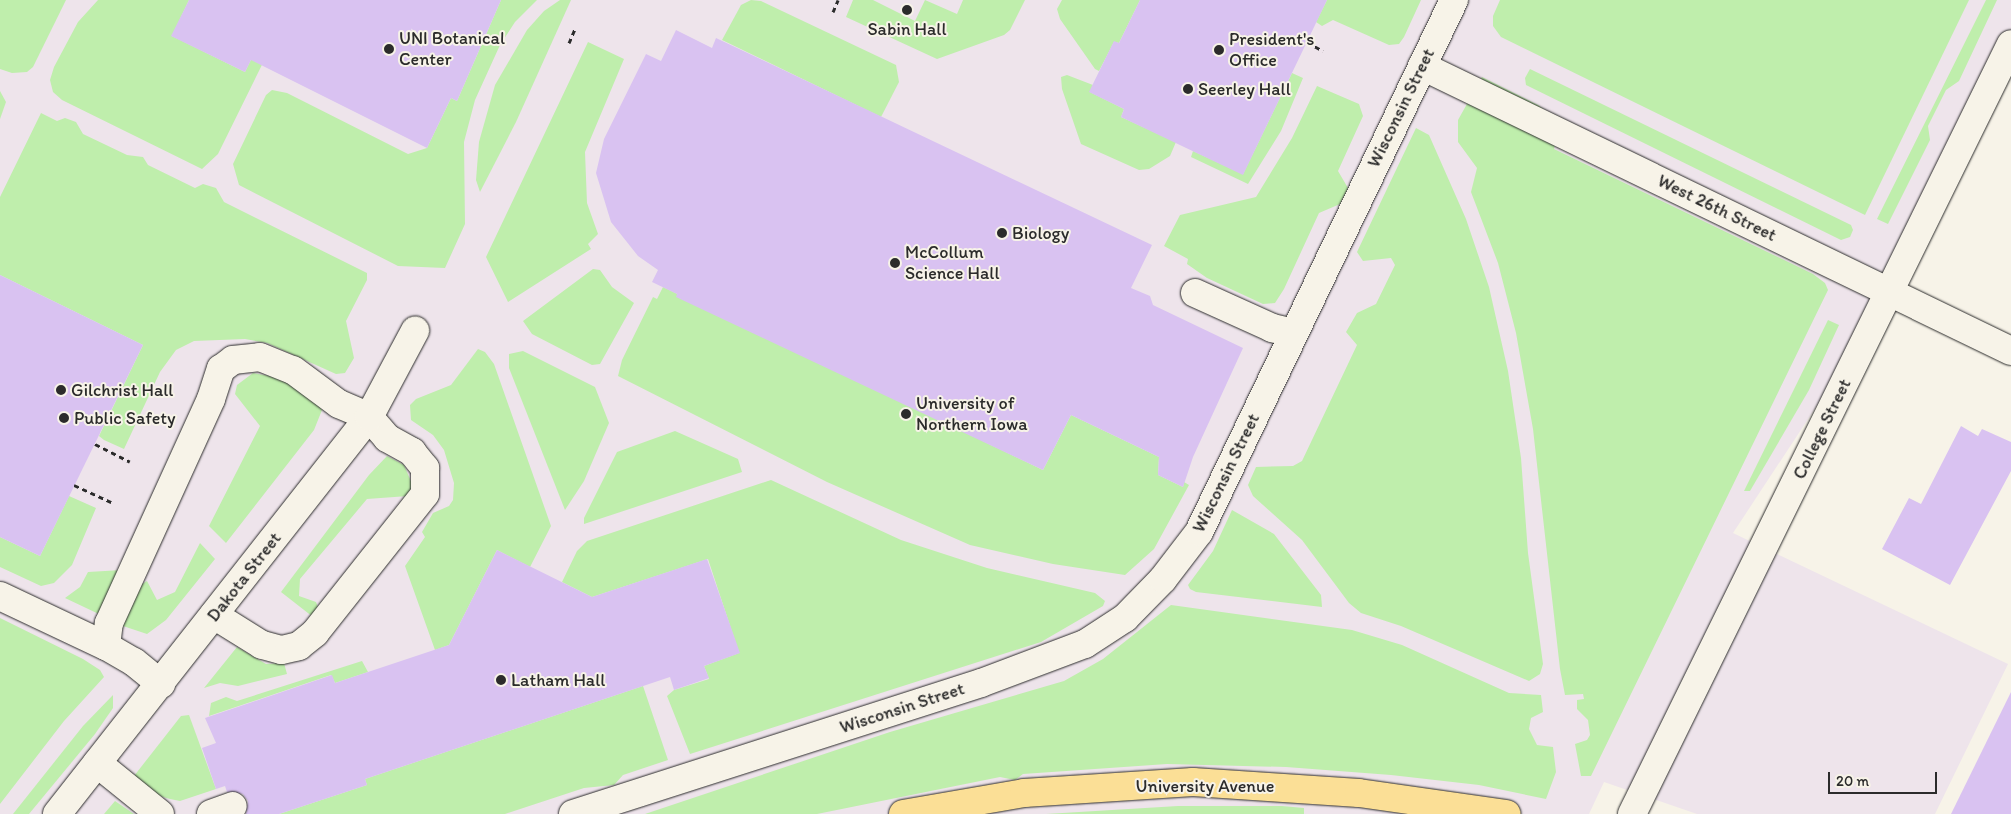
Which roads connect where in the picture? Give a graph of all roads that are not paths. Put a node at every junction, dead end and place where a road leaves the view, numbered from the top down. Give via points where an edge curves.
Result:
1 (1454, 0) edge
2 (2011, 44) edge
3 (1422, 66) junction
4 (1195, 293) dead end
5 (1891, 294) junction
6 (416, 331) dead end
7 (1293, 333) junction
8 (2011, 351) edge
9 (369, 417) junction
10 (0, 596) edge
11 (214, 615) junction
12 (106, 646) junction
13 (161, 684) junction
14 (97, 763) junction
15 (56, 814) edge
16 (160, 814) edge
17 (573, 814) edge
18 (903, 814) edge
19 (1507, 814) edge
20 (1632, 814) edge

1 - 3 street, Wisconsin Street
2 - 5 street, College Street
3 - 5 street, West 26th Street
3 - 7 street, Wisconsin Street
4 - 7 street via 1272,328
5 - 8 street, West 26th Street
5 - 20 street, College Street
6 - 9 street, Dakota Street
7 - 17 street, Wisconsin Street via 1199,532 1163,579 1125,618 1085,644 981,684
9 - 11 street, Dakota Street
9 - 11 street via 387,438 421,460 427,483 423,499 315,633 299,646 281,650 262,645
9 - 12 street via 339,404 313,382 271,360 251,356 226,363 109,623
10 - 12 street
11 - 13 street, Dakota Street
12 - 13 street via 134,662
13 - 14 street, Dakota Street
14 - 15 street, Dakota Street
14 - 16 street
18 - 19 main road, University Avenue via 1024,793 1193,782 1359,793

